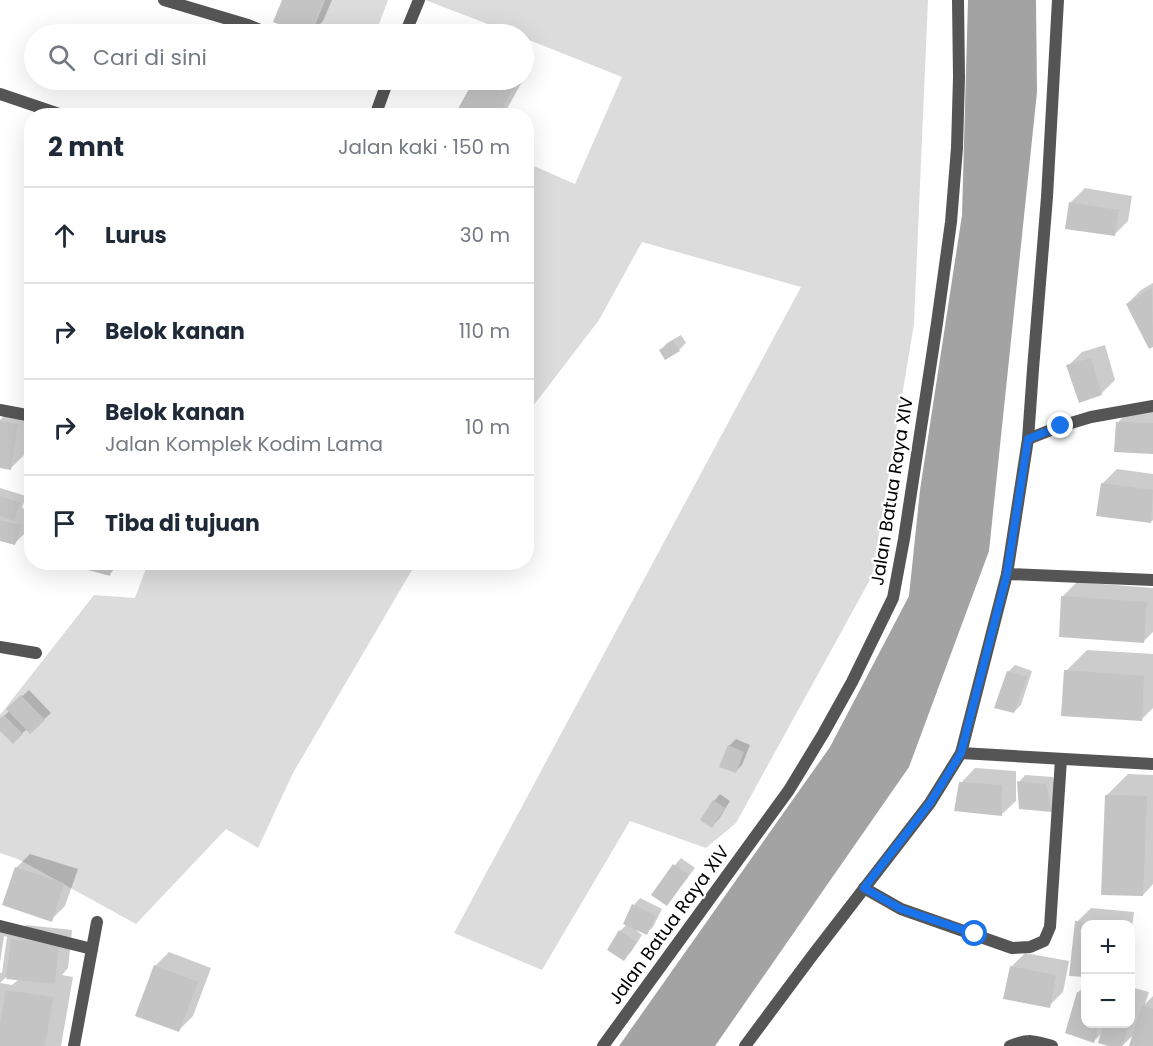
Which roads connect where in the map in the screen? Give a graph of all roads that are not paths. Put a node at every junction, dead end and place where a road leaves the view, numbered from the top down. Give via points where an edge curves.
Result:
1 (164, 0) edge
2 (419, 0) edge
3 (958, 0) edge
4 (1058, 0) edge
5 (245, 24) edge
6 (409, 24) edge
7 (384, 90) edge
8 (0, 94) edge
9 (41, 108) edge
10 (378, 108) edge
11 (1153, 406) edge
12 (0, 410) edge
13 (24, 414) edge
14 (1028, 439) junction
15 (1007, 574) junction
16 (1153, 580) edge
17 (0, 647) edge
18 (36, 654) dead end
19 (961, 753) junction
20 (1061, 759) junction
21 (1153, 764) edge
22 (864, 888) junction
23 (97, 922) dead end
24 (0, 926) edge
25 (92, 949) junction
26 (74, 1046) edge
27 (603, 1046) edge
28 (745, 1046) edge
29 (1010, 1046) edge
30 (1052, 1046) edge

1 - 5 street
2 - 6 street
3 - 27 street, Jalan Batua Raya XIV via 959,88 951,222 893,598 852,682 789,790
4 - 14 street
7 - 10 street
8 - 9 street
11 - 14 street via 1091,417
12 - 13 street
14 - 15 street
15 - 16 street
15 - 19 street
17 - 18 street
19 - 20 street
19 - 22 street via 930,803
20 - 21 street
20 - 22 street via 1050,927 1044,941 1012,948 901,909
22 - 28 street
23 - 25 street
24 - 25 street
25 - 26 street
29 - 30 street via 1028,1040

